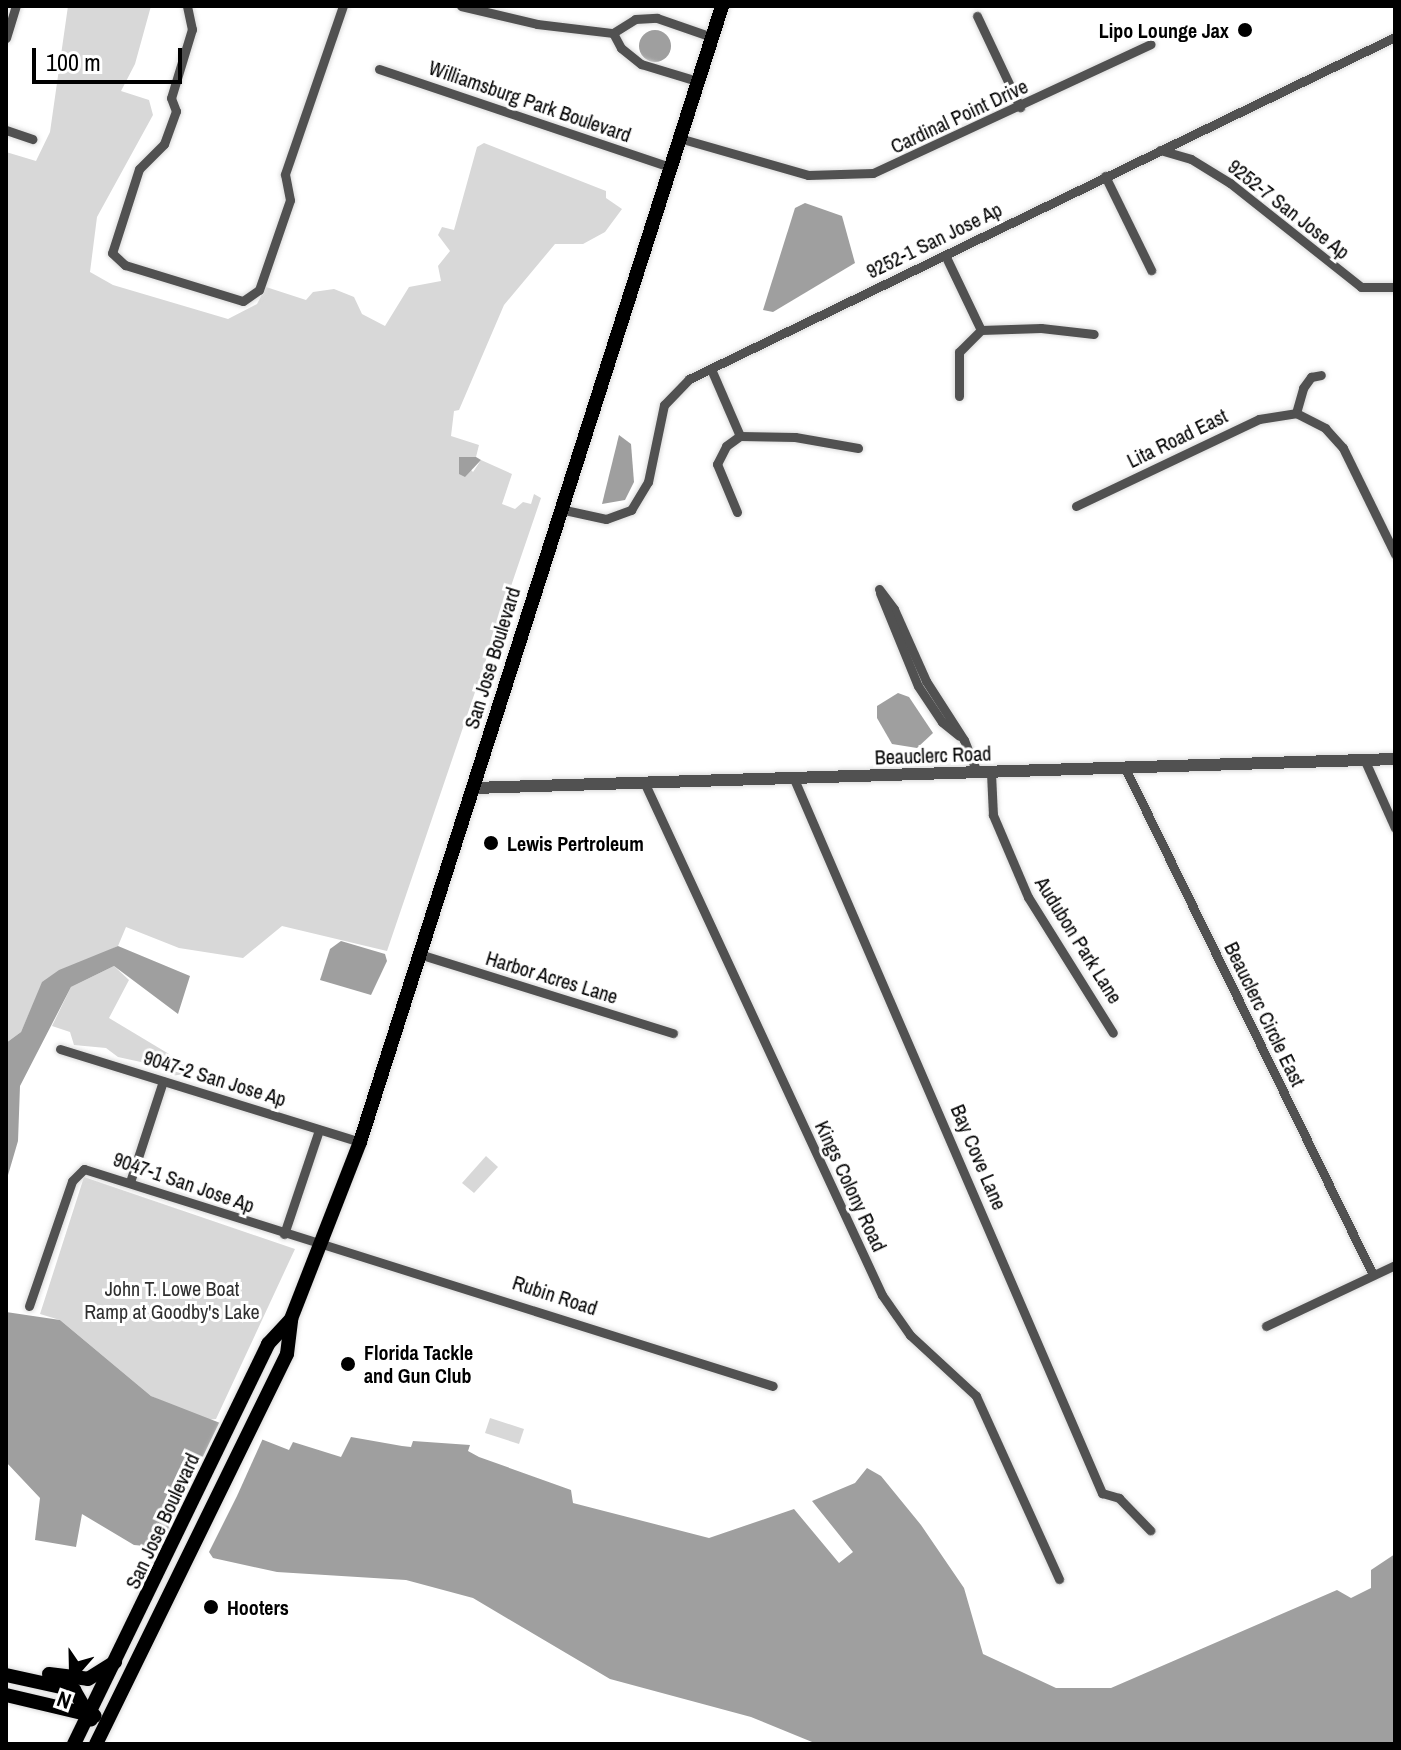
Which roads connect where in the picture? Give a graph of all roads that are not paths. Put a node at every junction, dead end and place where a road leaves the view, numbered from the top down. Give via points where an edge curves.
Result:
1 (16, 6) edge
2 (187, 6) edge
3 (343, 6) edge
4 (461, 6) edge
5 (722, 6) edge
6 (485, 9) edge
7 (977, 16) dead end
8 (613, 33) junction
9 (712, 37) junction
10 (1395, 37) edge
11 (6, 38) edge
12 (1151, 44) dead end
13 (379, 69) dead end
14 (697, 81) junction
15 (1020, 107) junction
16 (6, 130) edge
17 (679, 138) junction
18 (32, 139) dead end
19 (1160, 150) junction
20 (670, 167) junction
21 (1105, 176) junction
22 (945, 255) junction
23 (1151, 270) dead end
24 (1395, 287) edge
25 (981, 330) junction
26 (1094, 334) dead end
27 (711, 369) junction
28 (1321, 375) dead end
29 (959, 396) dead end
30 (1296, 413) junction
31 (740, 436) junction
32 (858, 448) dead end
33 (1076, 506) dead end
34 (560, 509) junction
35 (737, 512) dead end
36 (1395, 554) edge
37 (913, 664) junction
38 (1395, 759) edge
39 (1365, 761) junction
40 (1125, 768) junction
41 (984, 773) junction
42 (794, 779) junction
43 (645, 784) junction
44 (473, 788) junction
45 (1395, 828) edge
46 (419, 954) junction
47 (673, 1033) dead end
48 (1113, 1033) dead end
49 (60, 1049) dead end
50 (163, 1081) junction
51 (319, 1130) junction
52 (360, 1142) junction
53 (130, 1182) junction
54 (284, 1234) junction
55 (324, 1244) junction
56 (1395, 1265) edge
57 (1373, 1275) junction
58 (29, 1306) dead end
59 (291, 1319) junction
60 (1266, 1326) dead end
61 (773, 1386) dead end
62 (1150, 1530) dead end
63 (1059, 1579) dead end
64 (118, 1659) junction
65 (6, 1669) edge
66 (6, 1675) edge
67 (6, 1695) edge
68 (90, 1716) junction
69 (111, 1716) junction
70 (100, 1742) edge
71 (74, 1744) edge

1 - 11 street
2 - 3 street via 192,29 171,98 176,111 164,144 139,169 112,253 125,265 243,301 259,290 290,200 285,174
4 - 6 street
5 - 9 main road, San Jose Boulevard
6 - 8 street
7 - 15 street
8 - 9 street via 645,17
8 - 14 street via 621,48 641,64
9 - 14 main road, San Jose Boulevard
10 - 19 street, 9252-1 San Jose Ap
12 - 15 street, Cardinal Point Drive
13 - 20 street, Williamsburg Park Boulevard
14 - 17 main road, San Jose Boulevard
15 - 17 street, Cardinal Point Drive via 896,167 856,176 808,175
16 - 18 street
17 - 20 main road, San Jose Boulevard
19 - 21 street, 9252-1 San Jose Ap
19 - 24 street, 9252-7 San Jose Ap via 1191,159 1230,183 1361,287
20 - 34 main road, San Jose Boulevard
21 - 22 street, 9252-1 San Jose Ap
21 - 23 street
22 - 25 street
22 - 27 street, 9252-1 San Jose Ap
25 - 26 street via 1041,328
25 - 29 street via 959,352
27 - 31 street
27 - 34 street, 9252-1 San Jose Ap via 677,387 664,405 644,493 631,510 606,519
28 - 30 street via 1311,377 1303,388
30 - 33 street, Lita Road East via 1259,419
30 - 36 street via 1325,428 1343,448
31 - 32 street via 795,437
31 - 35 street via 726,446 717,464
34 - 44 main road, San Jose Boulevard
37 - 37 street via 894,609 879,589
37 - 41 street, Audubon Park Lane
38 - 39 street, Beauclerc Road
39 - 40 street, Beauclerc Road
39 - 45 street
40 - 41 street, Beauclerc Road
40 - 57 street, Beauclerc Circle East
41 - 42 street, Beauclerc Road
41 - 48 street, Audubon Park Lane via 993,815 1028,897
42 - 43 street, Beauclerc Road
42 - 62 street, Bay Cove Lane via 1102,1493 1119,1498
43 - 44 street, Beauclerc Road
43 - 63 street, Kings Colony Road via 882,1295 910,1335 976,1396
44 - 46 main road, San Jose Boulevard
46 - 47 street, Harbor Acres Lane
46 - 52 main road, San Jose Boulevard
49 - 50 street, 9047-2 San Jose Ap
50 - 51 street, 9047-2 San Jose Ap
50 - 53 street
51 - 52 street, 9047-2 San Jose Ap
51 - 54 street
52 - 55 main road, San Jose Boulevard
53 - 54 street, 9047-1 San Jose Ap
53 - 58 street, 9047-1 San Jose Ap via 91,1170 77,1172
54 - 55 street, 9047-1 San Jose Ap
55 - 59 main road, San Jose Boulevard
55 - 61 street, Rubin Road
56 - 57 street
57 - 60 street
59 - 64 main road, San Jose Boulevard via 268,1344
59 - 69 main road, San Jose Boulevard via 287,1354 255,1426
64 - 65 main road via 88,1679
64 - 68 main road, San Jose Boulevard
66 - 68 main road via 74,1690
67 - 68 main road
68 - 69 main road
68 - 70 main road
68 - 71 main road, San Jose Boulevard
69 - 70 main road, San Jose Boulevard

